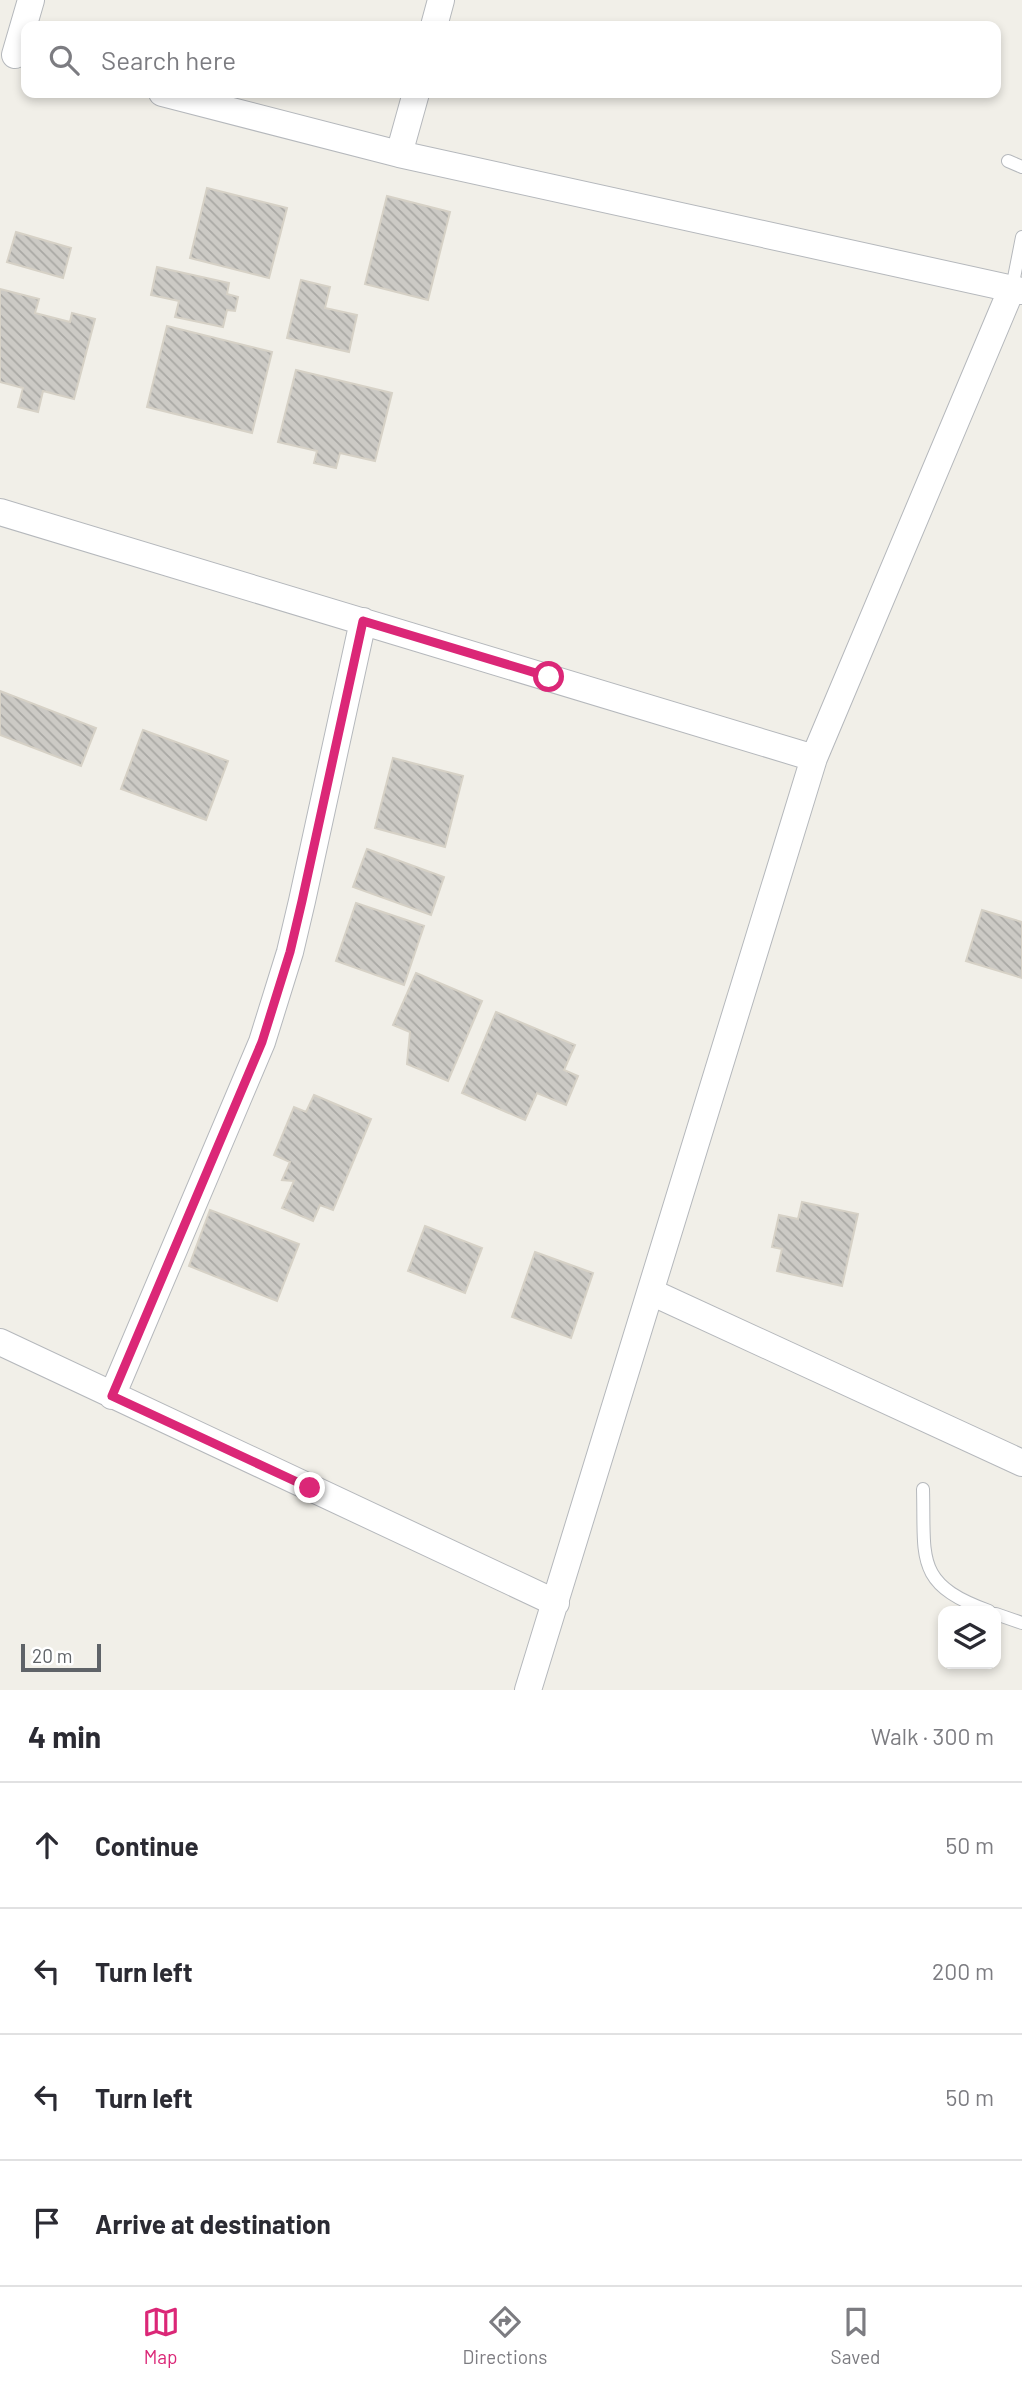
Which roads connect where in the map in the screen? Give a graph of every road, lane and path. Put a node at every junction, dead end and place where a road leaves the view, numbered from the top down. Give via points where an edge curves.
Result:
1 (31, 0) edge
2 (441, 0) edge
3 (24, 21) edge
4 (435, 21) edge
5 (21, 32) edge
6 (14, 54) edge
7 (181, 98) edge
8 (415, 98) edge
9 (399, 154) junction
10 (1008, 161) dead end
11 (1022, 167) edge
12 (1022, 237) edge
13 (1017, 289) edge
14 (0, 512) edge
15 (363, 621) junction
16 (814, 758) junction
17 (651, 1292) junction
18 (0, 1342) edge
19 (112, 1396) junction
20 (1022, 1463) edge
21 (923, 1489) dead end
22 (556, 1603) junction
23 (975, 1606) edge
24 (1001, 1616) edge
25 (1022, 1623) edge
26 (528, 1690) edge

1 - 3 street
2 - 4 street
5 - 6 street
7 - 9 street
8 - 9 street
9 - 13 street
10 - 11 lane
12 - 13 lane
13 - 16 street
14 - 15 street
15 - 16 street
15 - 19 street via 290,952 262,1042
16 - 17 street
17 - 20 street
17 - 22 street
18 - 19 street
19 - 22 street
21 - 23 lane via 925,1559 938,1584
22 - 26 street
24 - 25 lane

